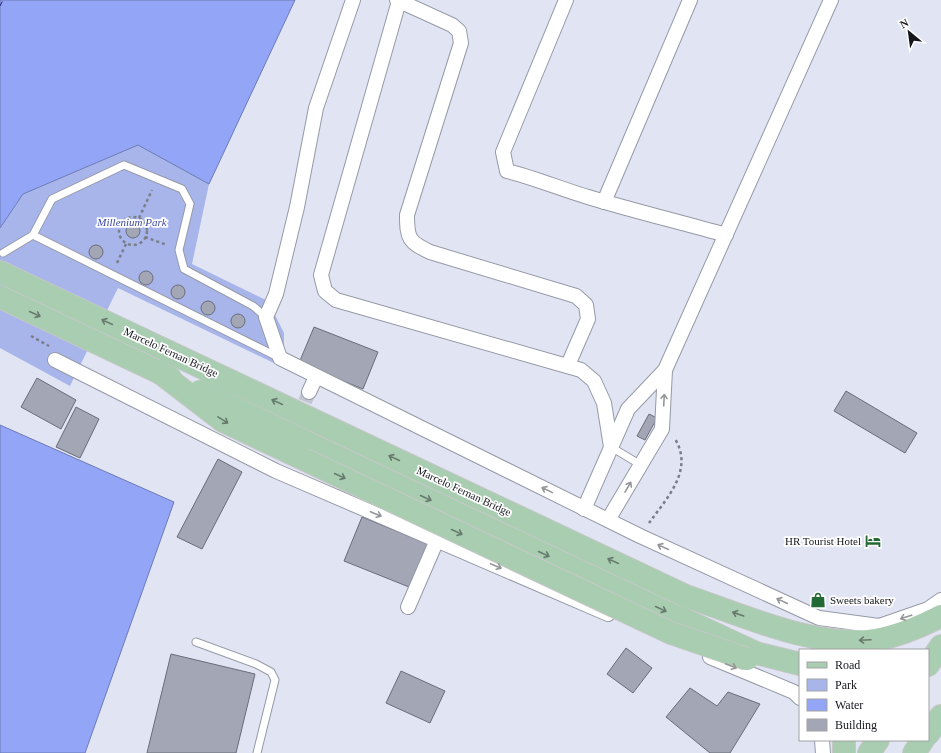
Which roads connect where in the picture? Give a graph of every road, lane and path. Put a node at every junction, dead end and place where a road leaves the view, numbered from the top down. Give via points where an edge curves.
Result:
1 (353, 0) edge
2 (566, 0) edge
3 (690, 0) edge
4 (831, 0) edge
5 (398, 1) edge
6 (158, 179) junction
7 (604, 202) junction
8 (139, 218) junction
9 (33, 235) junction
10 (726, 235) junction
11 (145, 237) junction
12 (126, 244) junction
13 (179, 250) junction
14 (2, 262) edge
15 (112, 275) junction
16 (0, 297) edge
17 (266, 317) junction
18 (280, 358) junction
19 (55, 360) dead end
20 (568, 365) junction
21 (666, 370) junction
22 (158, 371) junction
23 (316, 376) junction
24 (309, 392) tunnel mouth
25 (673, 437) dead end
26 (611, 447) junction
27 (641, 465) junction
28 (584, 509) junction
29 (608, 520) junction
30 (640, 536) junction
31 (436, 540) junction
32 (941, 600) edge
33 (408, 607) dead end
34 (941, 616) edge
35 (798, 634) junction
36 (196, 642) dead end
37 (941, 642) edge
38 (941, 646) edge
39 (827, 649) edge
40 (924, 649) edge
41 (799, 664) edge
42 (929, 664) edge
43 (799, 678) edge
44 (799, 697) edge
45 (822, 741) edge
46 (844, 741) edge
47 (877, 741) edge
48 (906, 741) edge
49 (924, 741) edge
50 (257, 753) edge
51 (823, 753) edge
52 (844, 753) edge
53 (869, 753) edge
54 (911, 753) edge
55 (914, 753) edge

1 - 17 street via 316,108 297,207 276,294
2 - 7 street via 503,152 507,171
3 - 7 street
4 - 10 street
5 - 20 street via 452,25 459,31 461,43 407,215 407,234 414,244 430,252 576,296 586,305 588,318
5 - 20 street via 321,275 325,291 336,300
6 - 8 path
6 - 9 lane via 124,165 52,199
6 - 13 lane via 182,189 190,204
7 - 10 street
8 - 11 path via 147,228
8 - 12 path via 126,219 121,224 119,235
9 - 14 lane
9 - 15 lane
10 - 21 street
11 - 12 path via 138,244
11 - 13 path
12 - 15 path
13 - 17 lane via 184,269 253,306
35 -> 14 main road, Marcelo Fernan Bridge, bridge via 686,596
15 - 18 lane
16 -> 22 main road, Marcelo Fernan Bridge, bridge
17 - 18 street
18 - 23 street
19 -> 31 street via 277,469
20 - 26 street via 581,370 594,381 604,403
21 - 26 street via 628,410
27 -> 21 street via 662,429
22 -> 41 main road, Marcelo Fernan Bridge, bridge via 756,653
22 -> 43 main road, bridge via 223,421 671,633
23 - 24 street
28 -> 23 street
25 - 30 path via 682,455 678,484
26 - 27 lane
26 - 28 street
29 -> 27 street
28 - 29 street
29 - 30 street
32 -> 30 street via 928,609 879,626 819,618
31 - 33 street
31 -> 44 street via 788,689
34 -> 35 main road, Marcelo Fernan Bridge via 904,633 875,640 849,641
35 - 39 main road
36 - 50 lane via 271,672 275,680
37 - 40 main road
38 - 42 main road
45 - 51 street
46 - 52 main road
47 - 53 main road
48 - 54 main road
49 - 55 main road

